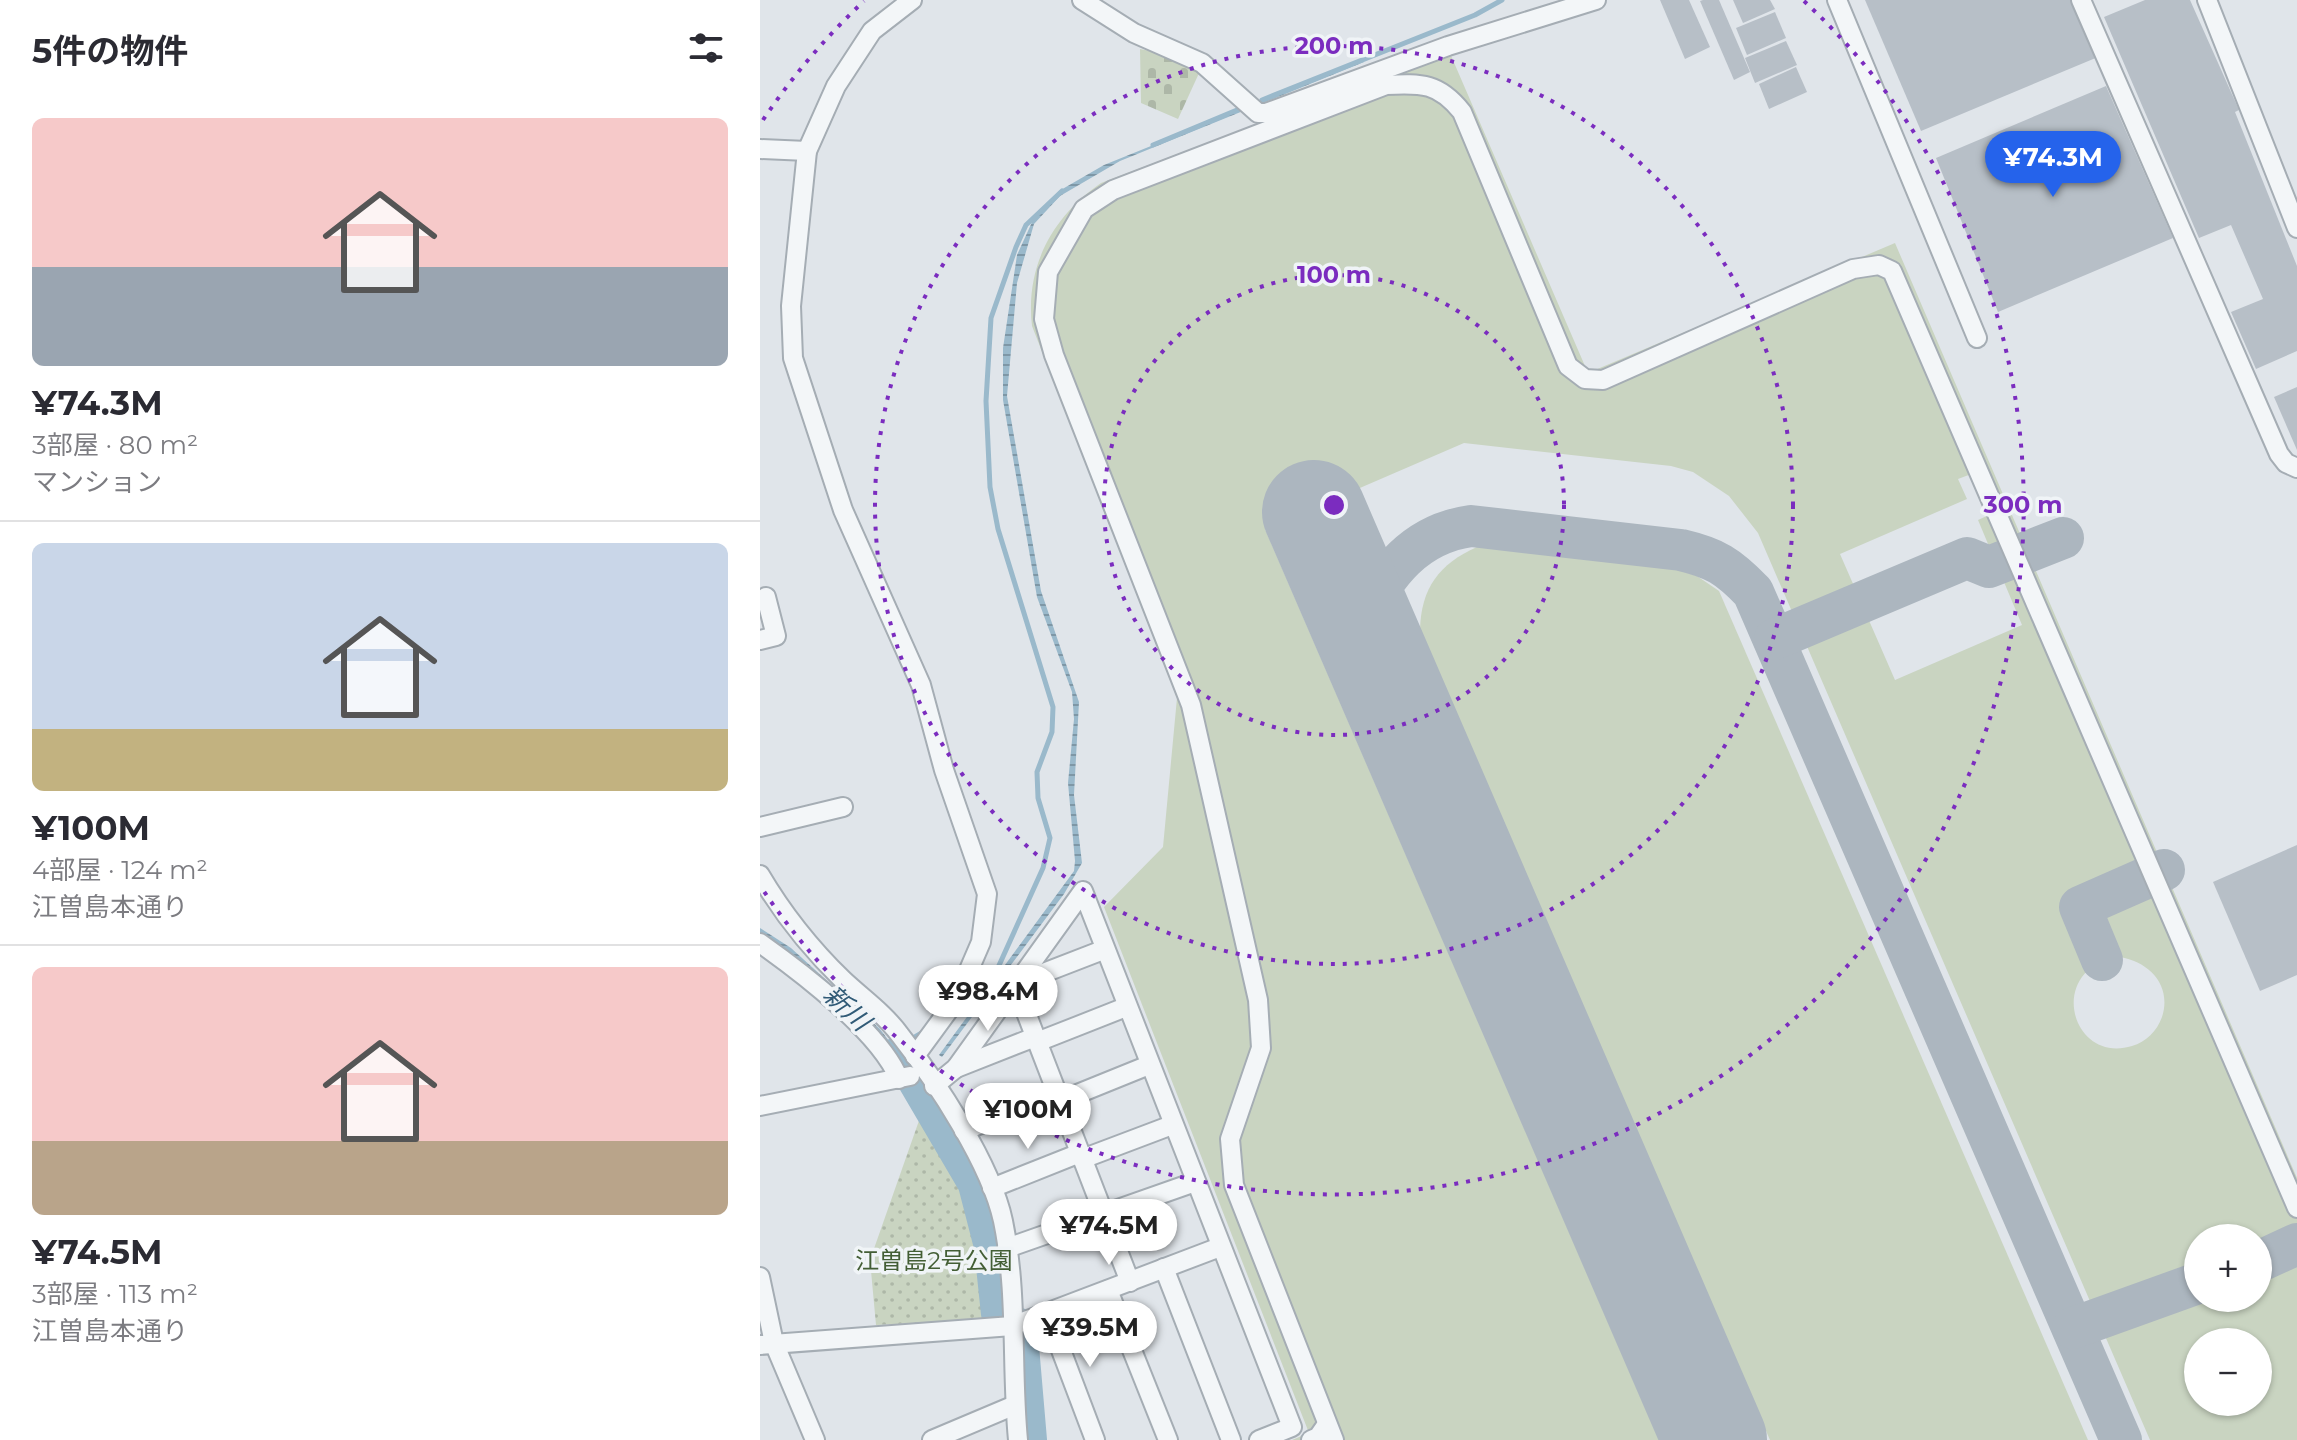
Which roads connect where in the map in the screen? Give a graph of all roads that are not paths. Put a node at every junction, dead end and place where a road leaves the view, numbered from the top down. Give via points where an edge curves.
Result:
1 (912, 0) edge
2 (1082, 0) edge
3 (1596, 0) edge
4 (1837, 0) edge
5 (2081, 0) edge
6 (2207, 0) edge
7 (760, 149) edge
8 (807, 151) junction
9 (2297, 228) edge
10 (1977, 338) dead end
11 (2297, 468) edge
12 (766, 597) dead end
13 (760, 640) edge
14 (843, 807) dead end
15 (760, 827) edge
16 (760, 875) edge
17 (760, 943) edge
18 (1103, 950) junction
19 (1015, 984) junction
20 (1126, 1007) junction
21 (1036, 1040) junction
22 (1149, 1065) junction
23 (956, 1068) junction
24 (925, 1071) junction
25 (899, 1079) junction
26 (1058, 1096) junction
27 (760, 1106) edge
28 (1172, 1125) junction
29 (964, 1131) junction
30 (1081, 1156) junction
31 (1195, 1182) junction
32 (992, 1188) junction
33 (2297, 1208) edge
34 (1104, 1216) junction
35 (1220, 1247) junction
36 (1007, 1248) junction
37 (1164, 1268) junction
38 (760, 1277) edge
39 (1130, 1282) junction
40 (1108, 1290) junction
41 (1047, 1313) junction
42 (1012, 1326) junction
43 (767, 1344) edge
44 (1015, 1405) junction
45 (1330, 1432) edge
46 (815, 1440) edge
47 (932, 1440) edge
48 (1018, 1440) edge
49 (1095, 1440) edge
50 (1168, 1440) edge
51 (1231, 1440) edge
52 (1259, 1440) edge
53 (1311, 1440) edge

1 - 8 street via 872,31 836,86
2 - 3 street via 1134,33 1202,63 1258,113
4 - 10 street
5 - 11 street via 2279,454
6 - 9 street
7 - 8 street
8 - 24 street via 791,306 793,358 843,510 921,685 987,894 981,942
12 - 13 street via 776,636
14 - 15 street
16 - 24 street via 782,912 881,1013
17 - 25 street via 792,965 870,1037
18 - 19 street
18 - 19 street via 1083,891
18 - 20 street
19 - 21 street
19 - 23 street
20 - 21 street
20 - 22 street
21 - 23 street
21 - 26 street
22 - 26 street
22 - 28 street
23 - 24 street
24 - 25 street
24 - 29 street
25 - 27 street
26 - 29 street
26 - 30 street
28 - 30 street
28 - 31 street
29 - 32 street
30 - 32 street
30 - 34 street
31 - 34 street
31 - 35 street
32 - 36 street
33 - 45 street via 1892,271 1879,265 1853,269 1603,380 1585,379 1568,366 1462,112 1447,93 1418,84 1386,85 1113,190 1084,209 1048,272 1044,319 1191,705 1258,1000 1261,1048 1230,1139 1234,1185
34 - 36 street
34 - 39 street
35 - 37 street
35 - 52 street via 1292,1427
36 - 42 street
37 - 39 street
37 - 51 street
38 - 43 street
39 - 40 street
40 - 41 street
40 - 50 street
41 - 42 street
41 - 49 street
42 - 43 street
42 - 44 street
43 - 46 street
44 - 47 street
44 - 48 street
45 - 53 street

